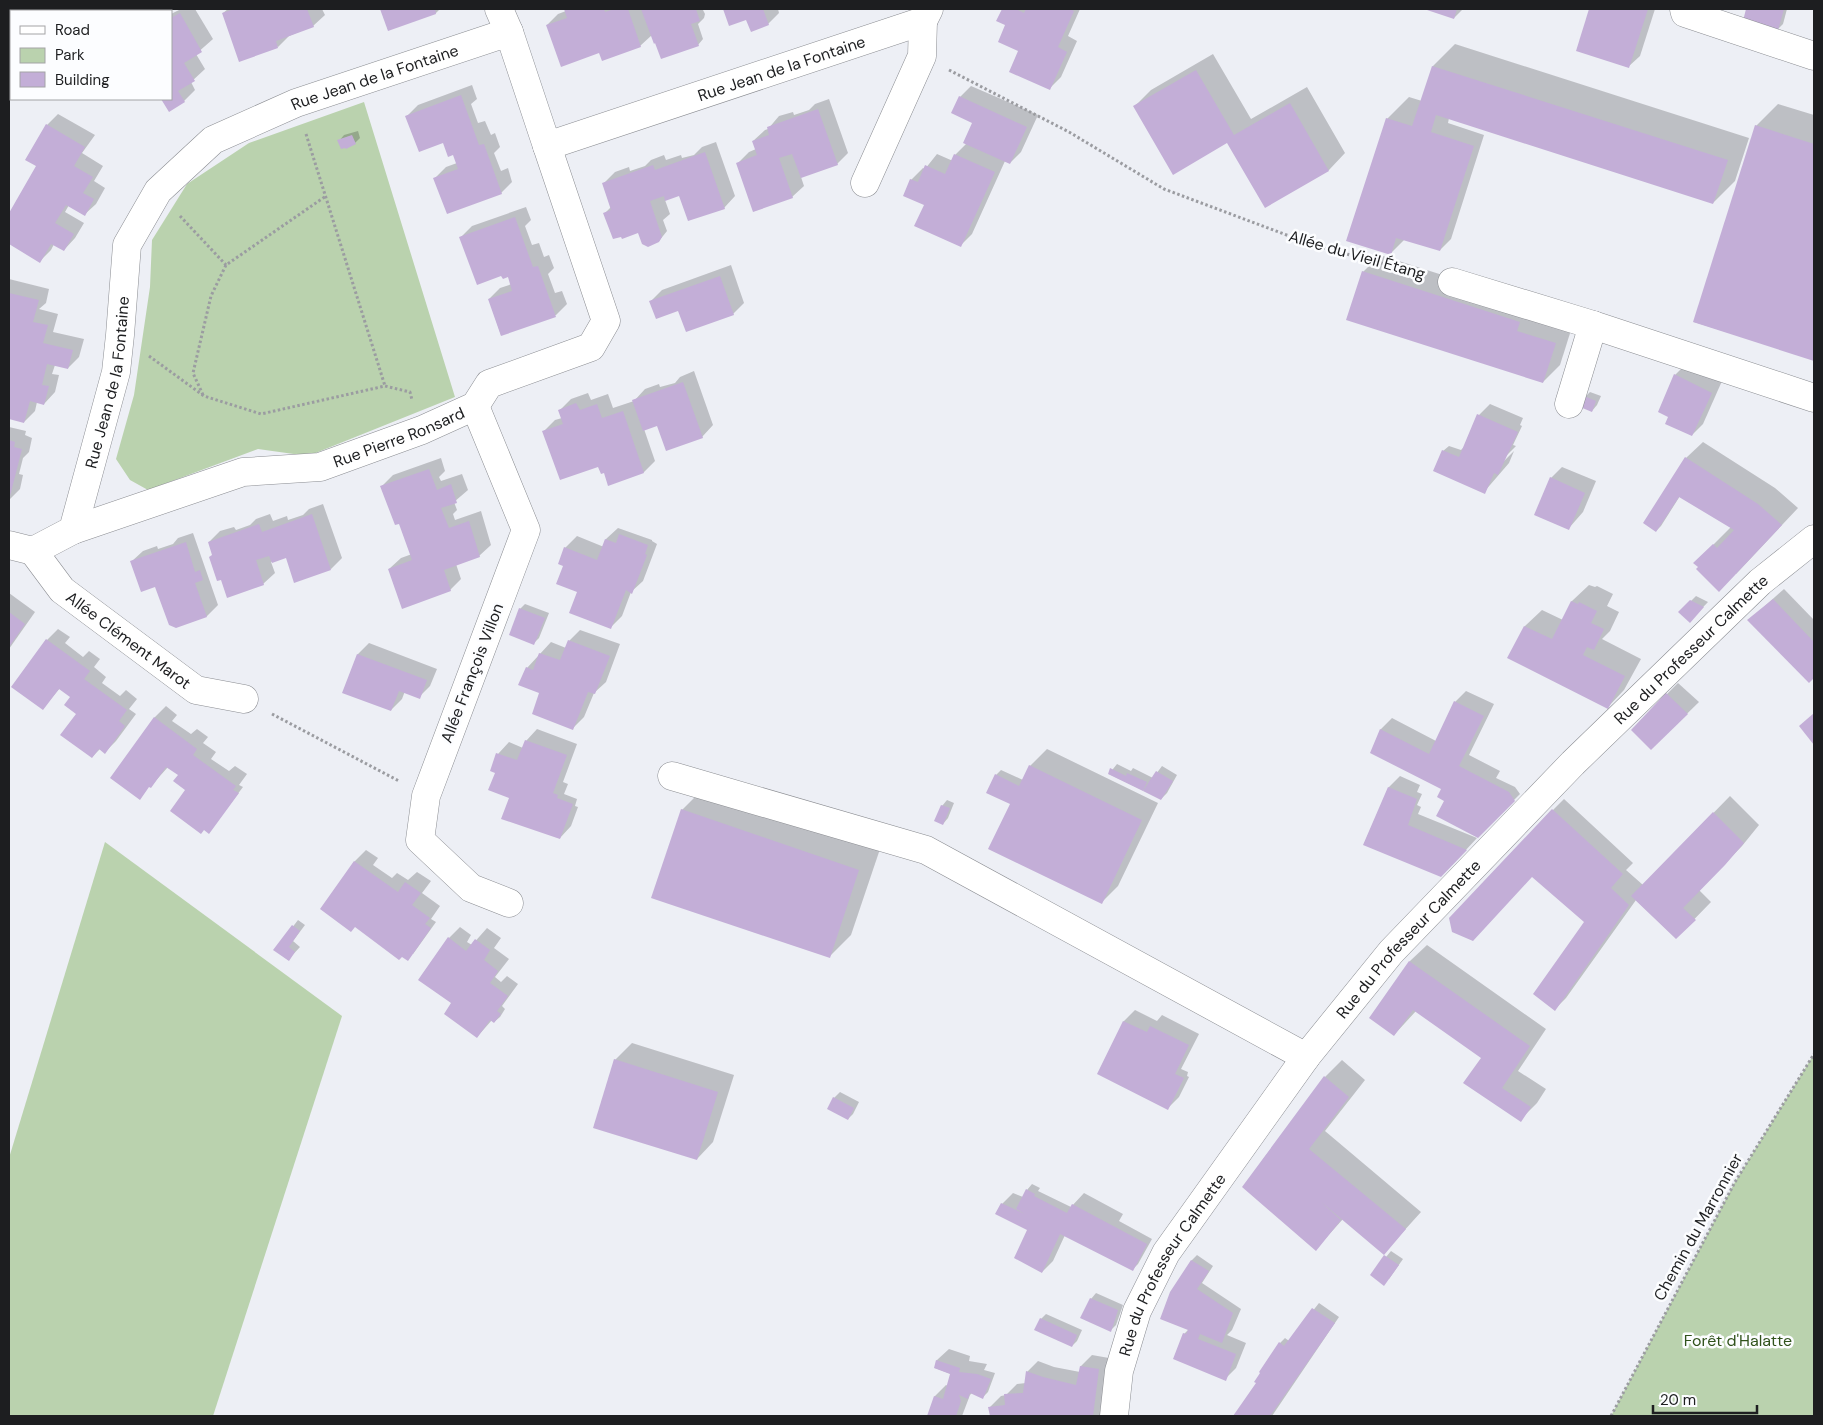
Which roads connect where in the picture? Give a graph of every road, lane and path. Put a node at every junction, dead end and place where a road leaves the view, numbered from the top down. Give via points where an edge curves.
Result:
1 (1684, 9) edge
2 (926, 15) edge
3 (504, 20) edge
4 (922, 56) junction
5 (1814, 56) edge
6 (296, 103) junction
7 (547, 146) junction
8 (865, 183) dead end
9 (158, 191) junction
10 (326, 196) junction
11 (226, 265) junction
12 (1452, 282) joint
13 (1592, 325) junction
14 (120, 335) junction
15 (385, 386) junction
16 (204, 396) junction
17 (1814, 398) edge
18 (1569, 404) dead end
19 (475, 406) junction
20 (422, 430) junction
21 (73, 530) junction
22 (1814, 539) edge
23 (21, 548) edge
24 (244, 699) joint
25 (672, 776) dead end
26 (426, 796) junction
27 (509, 903) dead end
28 (1814, 1054) edge
29 (1306, 1057) junction
30 (1114, 1416) edge
31 (1611, 1416) edge

1 - 5 street via 1685,13
2 - 4 street
2 - 7 street, Rue Jean de la Fontaine
3 - 6 street, Rue Jean de la Fontaine
3 - 7 street, Rue Jean de la Fontaine
4 - 8 street
4 - 12 path, Allée du Vieil Étang via 1068,132 1164,190 1316,246
6 - 9 street, Rue Jean de la Fontaine via 213,140
6 - 10 path
7 - 19 street, Rue Pierre Ronsard via 606,321 590,347 489,384
9 - 11 path
9 - 14 street, Rue Jean de la Fontaine via 127,245
10 - 11 path
10 - 15 path
11 - 16 path via 210,296 193,373
12 - 13 street
13 - 17 street
13 - 18 street
14 - 16 path
14 - 21 street, Rue Jean de la Fontaine via 116,372
15 - 16 path via 261,414
15 - 20 path via 410,392
19 - 20 street, Rue Pierre Ronsard
19 - 26 street, Allée François Villon via 526,530
20 - 21 street, Rue Pierre Ronsard via 320,467 243,472
21 - 23 street
22 - 29 street, Rue du Professeur Calmette via 1760,582 1573,764 1391,952
23 - 24 street, Allée Clément Marot via 62,590 196,690
24 - 26 path
25 - 29 street via 926,850
26 - 27 street, Allée François Villon via 420,840 471,888
28 - 31 path, Chemin du Marronnier via 1735,1182
29 - 30 street, Rue du Professeur Calmette via 1166,1253 1137,1311 1119,1371

